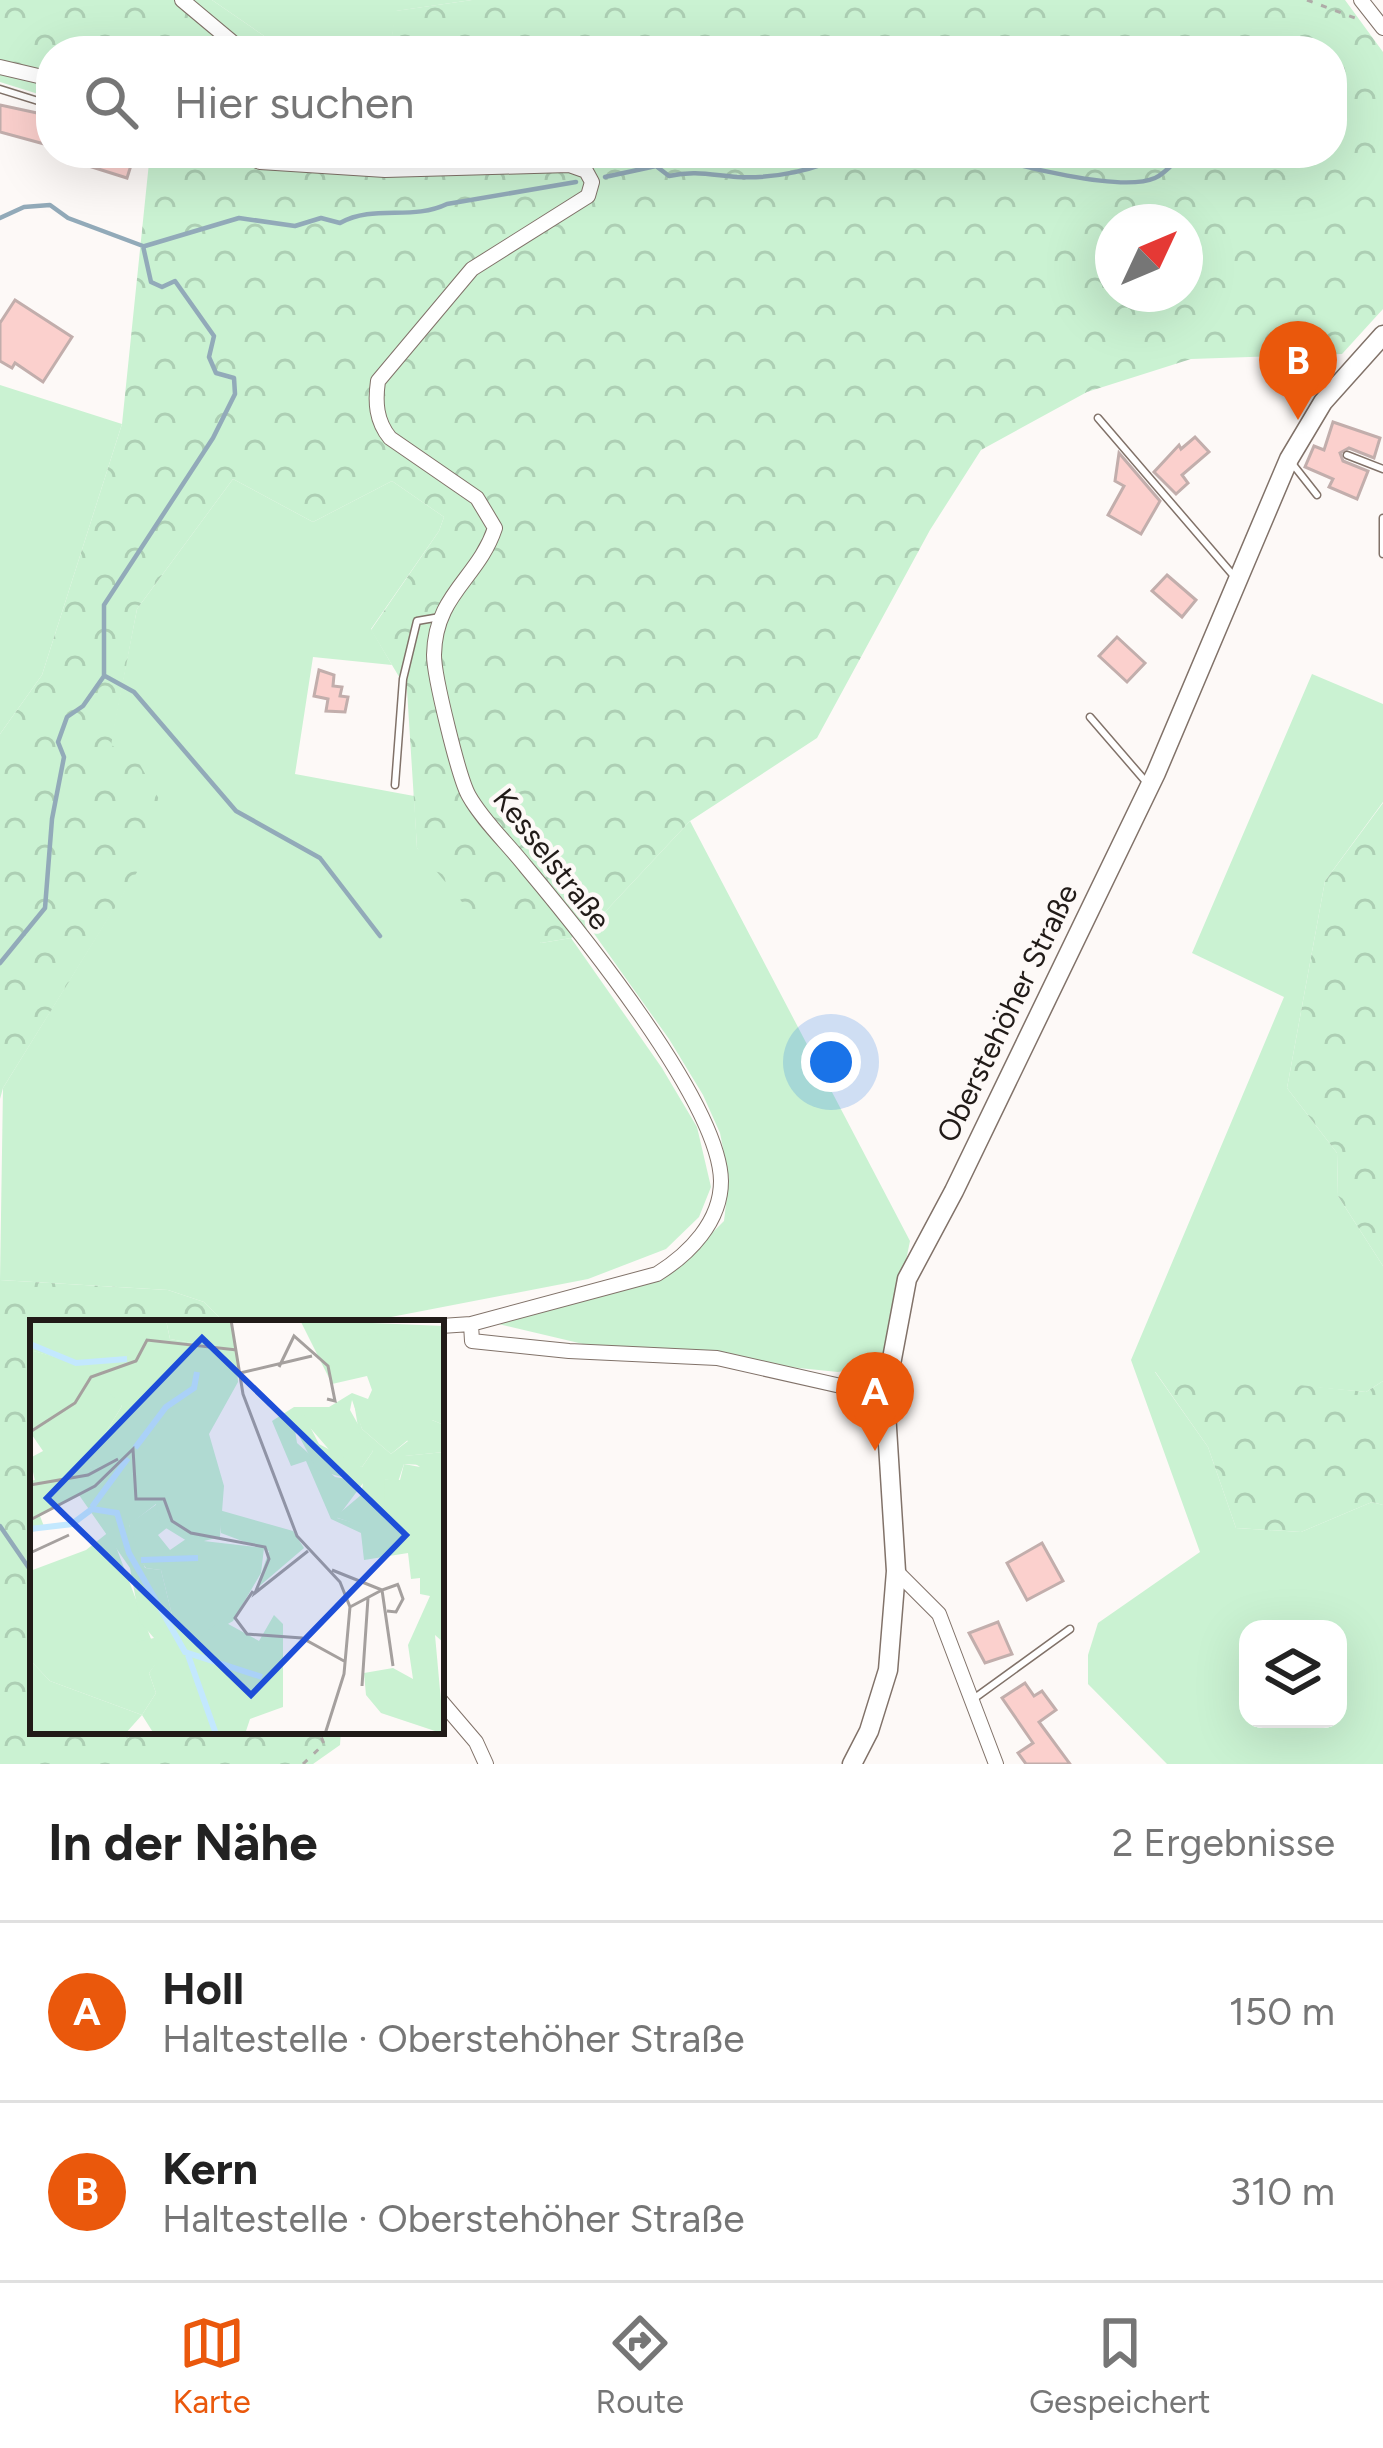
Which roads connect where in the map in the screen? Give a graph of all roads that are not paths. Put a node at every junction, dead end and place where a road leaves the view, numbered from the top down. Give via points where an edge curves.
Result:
1 (182, 0) edge
2 (1361, 0) edge
3 (1383, 28) edge
4 (225, 36) edge
5 (0, 67) edge
6 (36, 76) edge
7 (0, 89) edge
8 (36, 100) edge
9 (354, 168) edge
10 (455, 168) edge
11 (578, 168) edge
12 (1383, 335) edge
13 (1098, 418) dead end
14 (1347, 454) dead end
15 (1289, 459) junction
16 (1383, 469) edge
17 (1317, 495) dead end
18 (1383, 518) edge
19 (1383, 554) edge
20 (1239, 582) junction
21 (440, 617) junction
22 (1090, 717) dead end
23 (395, 785) dead end
24 (1150, 786) junction
25 (470, 1324) junction
26 (444, 1326) edge
27 (885, 1396) junction
28 (896, 1571) junction
29 (1070, 1629) dead end
30 (972, 1700) junction
31 (444, 1705) edge
32 (486, 1764) edge
33 (852, 1764) edge
34 (996, 1764) edge

1 - 4 street
2 - 3 street
5 - 6 street
7 - 8 lane
9 - 10 street
11 - 21 street via 592,182 588,196 472,269 378,381 378,415 390,438 478,498 495,528
12 - 15 street, Oberstehöher Straße via 1323,402
13 - 20 lane
14 - 16 lane
15 - 17 lane
15 - 20 street, Oberstehöher Straße
18 - 19 lane
20 - 24 street, Oberstehöher Straße
21 - 23 lane via 417,621 403,679
21 - 25 street, Kesselstraße via 434,658 468,795 669,1060 706,1123 721,1183 704,1232 657,1274
22 - 24 lane
24 - 27 street, Oberstehöher Straße via 907,1279
25 - 26 street, Kesselstraße
25 - 27 street via 472,1341 718,1358
27 - 28 street, Oberstehöher Straße
28 - 30 street via 939,1614
28 - 33 street, Oberstehöher Straße via 888,1670
29 - 30 lane
30 - 34 street
31 - 32 street

